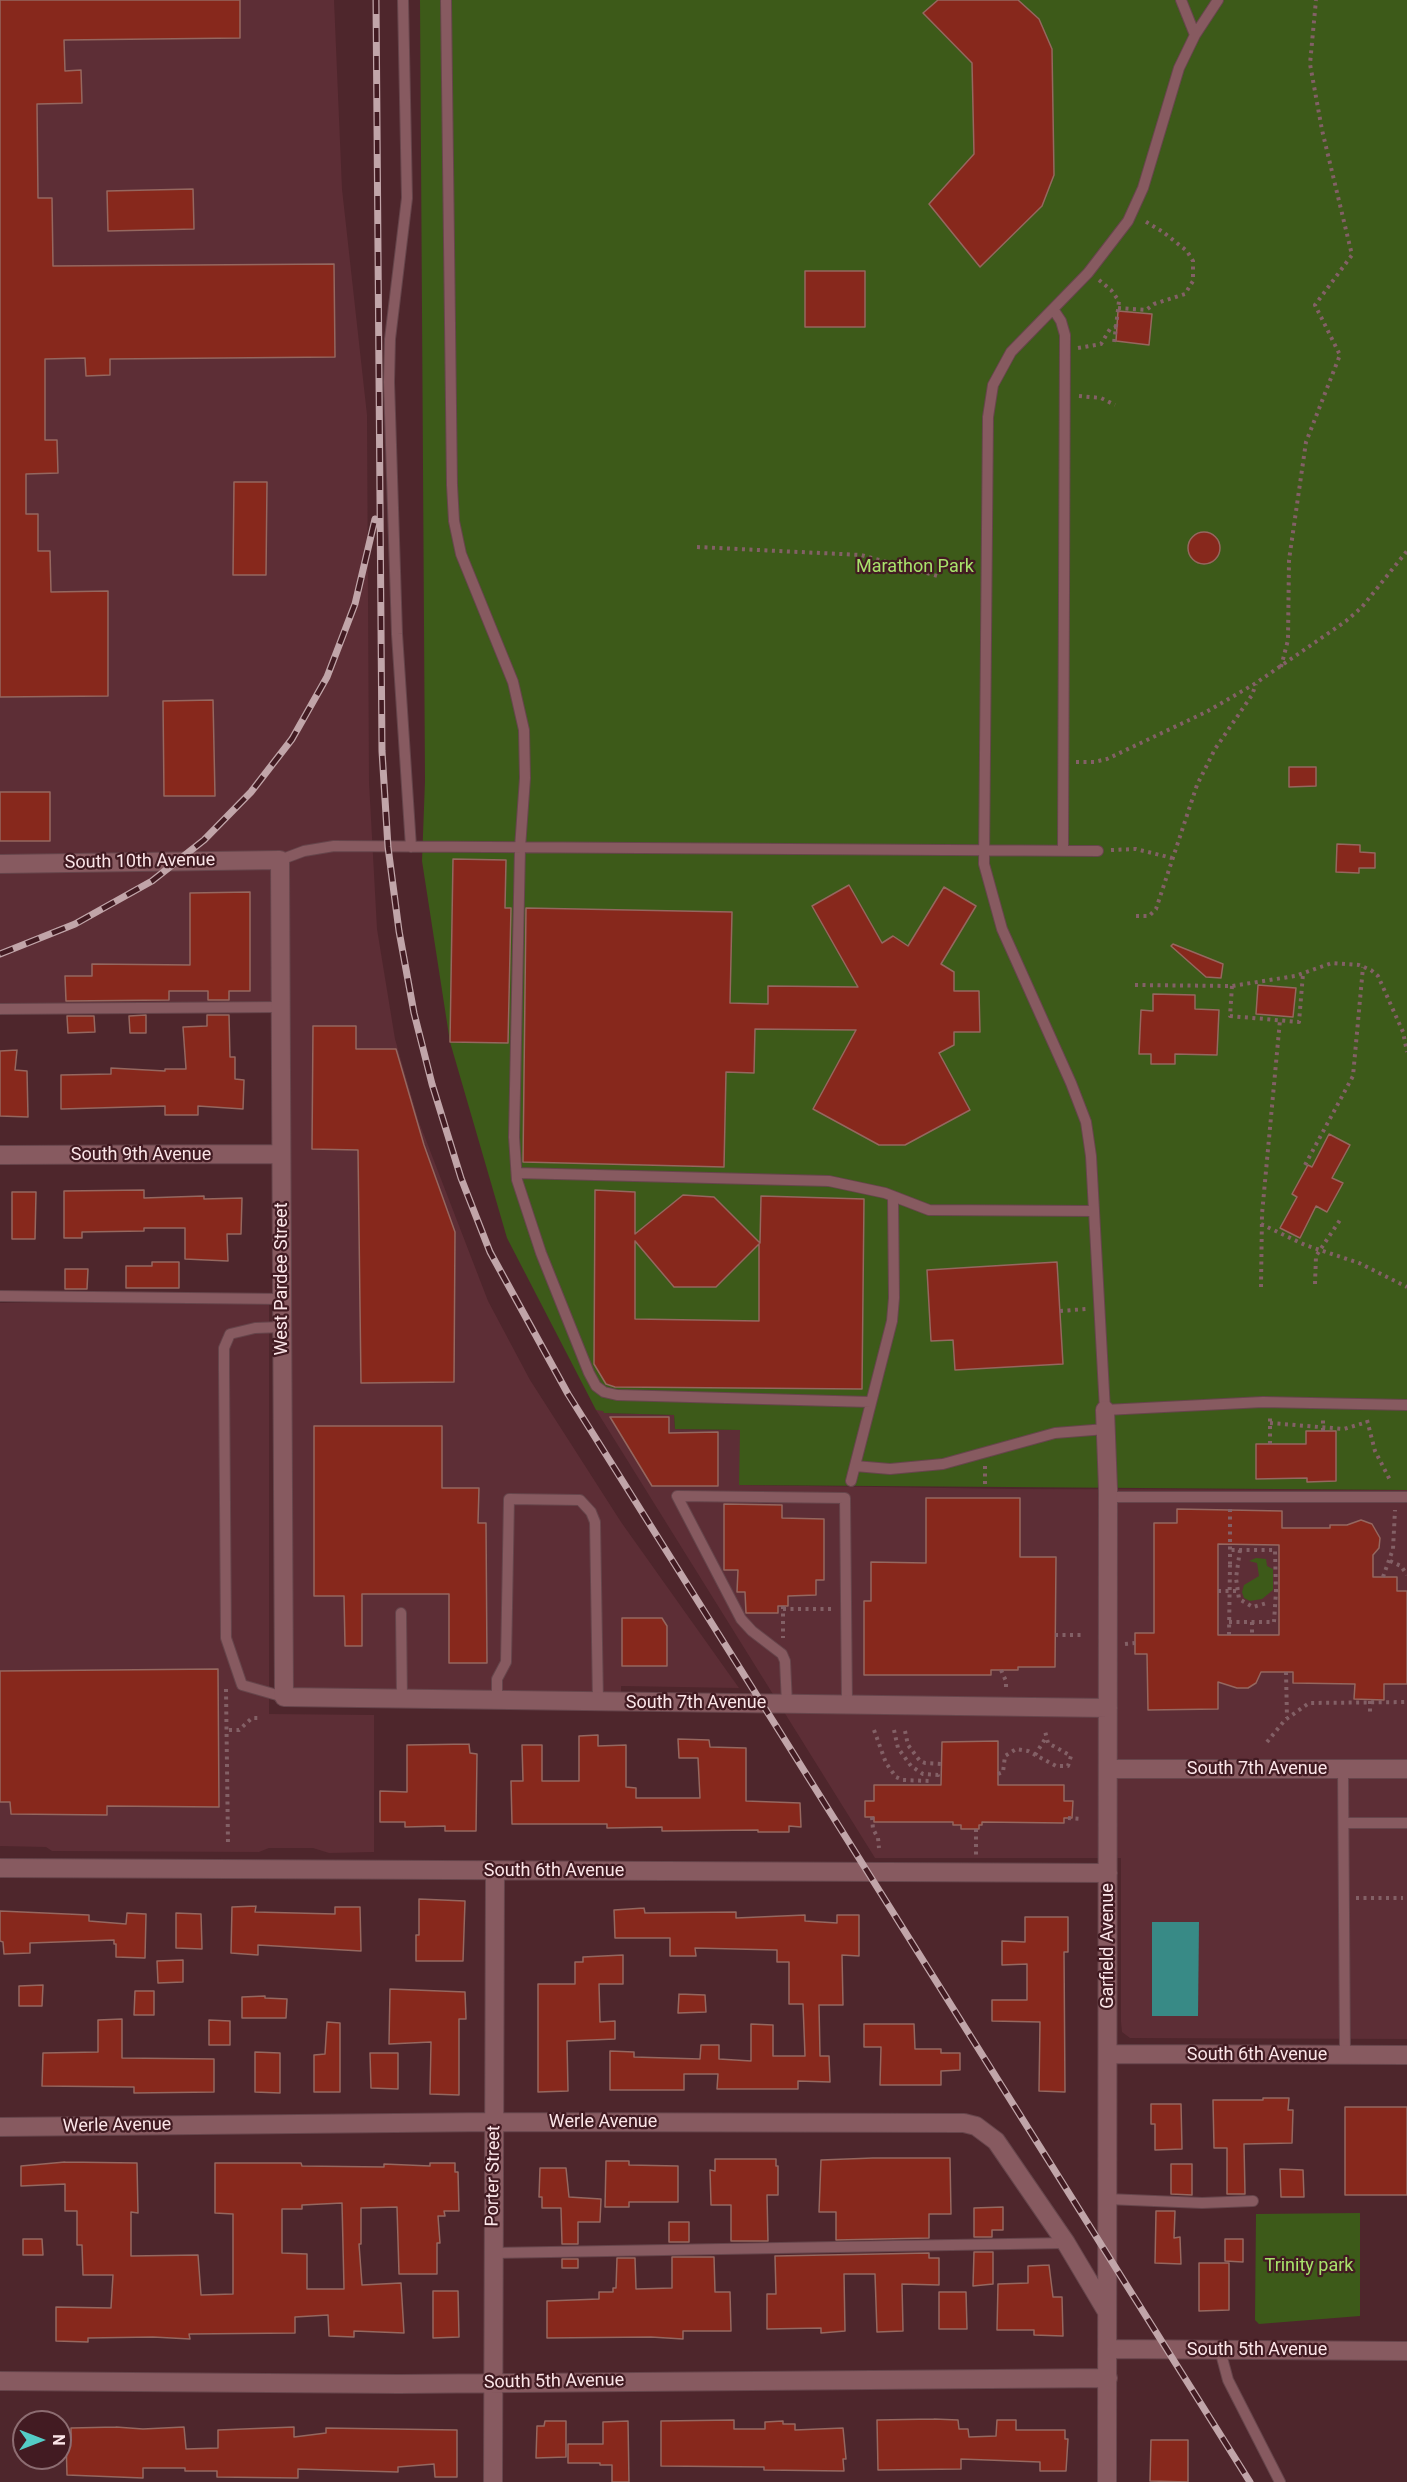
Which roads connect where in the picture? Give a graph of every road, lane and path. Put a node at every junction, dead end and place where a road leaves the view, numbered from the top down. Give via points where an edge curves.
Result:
1 (403, 0) edge
2 (446, 0) edge
3 (1181, 0) edge
4 (1218, 0) edge
5 (1316, 0) edge
6 (1195, 35) junction
7 (1132, 213) junction
8 (1088, 273) junction
9 (1053, 309) junction
10 (1119, 309) junction
11 (1116, 327) junction
12 (1114, 343) dead end
13 (1065, 349) junction
14 (1065, 395) junction
15 (1115, 405) dead end
16 (697, 547) dead end
17 (1407, 550) edge
18 (941, 577) dead end
19 (1281, 667) junction
20 (1256, 683) junction
21 (1064, 762) junction
22 (411, 848) junction
23 (520, 848) junction
24 (984, 851) junction
25 (1063, 851) junction
26 (1098, 851) joint
27 (1172, 858) junction
28 (280, 860) junction
29 (0, 864) edge
30 (1136, 916) dead end
31 (1364, 967) junction
32 (1303, 974) junction
33 (1135, 985) dead end
34 (1232, 986) junction
35 (281, 1007) junction
36 (0, 1009) edge
37 (1280, 1020) junction
38 (1407, 1052) edge
39 (281, 1154) junction
40 (0, 1155) edge
41 (1305, 1165) dead end
42 (517, 1173) junction
43 (893, 1197) junction
44 (1094, 1211) junction
45 (1342, 1217) dead end
46 (1262, 1224) junction
47 (1319, 1250) junction
48 (1315, 1284) dead end
49 (1262, 1287) dead end
50 (1407, 1287) edge
51 (0, 1296) edge
52 (283, 1299) junction
53 (1085, 1309) dead end
54 (1060, 1311) dead end
55 (283, 1327) junction
56 (871, 1402) junction
57 (1271, 1402) junction
58 (1366, 1404) junction
59 (1407, 1405) edge
60 (1105, 1410) junction
61 (1323, 1419) dead end
62 (1367, 1422) junction
63 (1270, 1423) junction
64 (1106, 1429) junction
65 (1323, 1429) junction
66 (1270, 1444) dead end
67 (985, 1462) dead end
68 (855, 1466) junction
69 (851, 1481) dead end
70 (985, 1486) dead end
71 (1393, 1486) dead end
72 (1108, 1497) junction
73 (1407, 1497) edge
74 (1395, 1502) dead end
75 (1230, 1512) dead end
76 (1230, 1550) junction
77 (1240, 1550) junction
78 (1390, 1561) junction
79 (1407, 1575) edge
80 (1383, 1577) dead end
81 (1218, 1591) dead end
82 (1236, 1591) junction
83 (1267, 1603) dead end
84 (816, 1609) dead end
85 (401, 1613) dead end
86 (1229, 1622) junction
87 (1252, 1622) junction
88 (1055, 1635) dead end
89 (1083, 1635) dead end
90 (1229, 1635) dead end
91 (1252, 1635) dead end
92 (783, 1647) dead end
93 (1001, 1670) dead end
94 (1286, 1672) dead end
95 (1006, 1689) dead end
96 (284, 1697) junction
97 (402, 1700) junction
98 (497, 1701) junction
99 (1370, 1701) junction
100 (598, 1702) junction
101 (1407, 1702) edge
102 (787, 1704) junction
103 (847, 1704) junction
104 (1108, 1708) junction
105 (1370, 1712) dead end
106 (259, 1718) dead end
107 (1287, 1718) junction
108 (229, 1730) dead end
109 (874, 1730) dead end
110 (894, 1730) dead end
111 (905, 1731) dead end
112 (1045, 1731) dead end
113 (1045, 1739) junction
114 (1267, 1742) dead end
115 (1035, 1755) junction
116 (941, 1764) dead end
117 (1108, 1769) junction
118 (1343, 1769) junction
119 (1407, 1769) edge
120 (941, 1773) dead end
121 (998, 1774) dead end
122 (931, 1781) dead end
123 (872, 1817) dead end
124 (1068, 1818) dead end
125 (1082, 1819) dead end
126 (1344, 1823) junction
127 (1407, 1823) edge
128 (976, 1829) dead end
129 (879, 1848) dead end
130 (976, 1858) dead end
131 (0, 1868) edge
132 (495, 1870) junction
133 (1108, 1874) junction
134 (1373, 1898) dead end
135 (1404, 1898) dead end
136 (1108, 2054) junction
137 (1345, 2055) junction
138 (1407, 2055) edge
139 (494, 2122) junction
140 (0, 2127) edge
141 (1107, 2199) junction
142 (1253, 2201) dead end
143 (1066, 2242) junction
144 (493, 2253) junction
145 (1107, 2312) junction
146 (1107, 2349) junction
147 (1220, 2350) junction
148 (1407, 2351) edge
149 (1108, 2378) junction
150 (0, 2381) edge
151 (492, 2383) junction
152 (493, 2482) edge
153 (1107, 2482) edge
154 (1280, 2482) edge

1 - 22 lane via 406,198 389,382 396,622
2 - 23 lane via 453,504 461,554 501,647 521,710 525,747
3 - 6 lane
4 - 6 lane
5 - 19 path via 1310,64 1352,255 1315,305 1340,355 1306,442 1289,560 1288,640
6 - 7 lane via 1173,86
7 - 8 lane
7 - 10 path via 1187,251 1193,261 1193,281 1185,294 1146,310
8 - 9 lane
8 - 10 path via 1115,294
9 - 13 lane via 1064,328
9 - 24 lane via 1006,360 993,385 989,406
10 - 11 path
11 - 12 path
11 - 13 path via 1098,345
13 - 14 lane
14 - 15 path via 1101,398
14 - 21 lane
16 - 18 path via 861,555
17 - 19 path via 1362,607
19 - 20 path
20 - 21 path via 1206,712 1107,759
20 - 27 path via 1192,797
21 - 25 lane
22 - 23 lane
22 - 28 lane via 334,846
23 - 24 lane
23 - 42 lane via 514,1137
24 - 25 lane
24 - 44 lane via 987,882 1002,929 1086,1122
25 - 26 lane
26 - 27 path via 1136,849
27 - 30 path via 1156,909 1149,916
28 - 29 street, South 10th Avenue
28 - 35 street, West Pardee Street
31 - 32 path via 1332,963
31 - 38 path via 1378,976 1403,1032
31 - 41 path via 1353,1076
32 - 34 path
32 - 37 path via 1299,1022
33 - 34 path
34 - 37 path via 1230,1016
35 - 36 lane
35 - 39 street, West Pardee Street
37 - 46 path
39 - 40 street, South 9th Avenue
39 - 52 street, West Pardee Street
42 - 43 lane via 830,1181
42 - 56 lane via 550,1275 589,1373 604,1392
43 - 44 lane via 940,1211
43 - 56 lane via 892,1321
44 - 60 lane
45 - 47 path
46 - 47 path
46 - 49 path
47 - 48 path
47 - 50 path via 1359,1263
51 - 52 lane
52 - 55 street, West Pardee Street
53 - 54 path
55 - 96 street, West Pardee Street
55 - 96 lane via 230,1334 224,1348 224,1369 226,1638 242,1685
56 - 68 lane
57 - 58 lane
57 - 60 lane
57 - 63 path
58 - 59 lane
58 - 62 path
60 - 64 street, Garfield Avenue
61 - 65 path
62 - 65 path via 1344,1430
62 - 71 path via 1375,1451
63 - 65 path
63 - 66 path
64 - 68 lane via 1055,1433 943,1464 890,1469
64 - 72 street, Garfield Avenue
67 - 70 path
68 - 69 lane
72 - 73 lane
72 - 104 street, Garfield Avenue
74 - 78 path
75 - 76 path
76 - 77 path
76 - 86 path, bridge
77 - 82 path
77 - 87 path via 1275,1550 1274,1622
78 - 79 path via 1401,1566
78 - 80 path
81 - 82 path
82 - 83 path via 1239,1599 1250,1606
84 - 92 path via 783,1608
85 - 97 lane
86 - 87 path
86 - 90 path, bridge
87 - 91 path
88 - 89 path
93 - 95 path
94 - 107 path
96 - 97 street, South 7th Avenue
97 - 98 street, South 7th Avenue
98 - 100 street, South 7th Avenue
98 - 100 lane via 497,1679 506,1662 509,1499 580,1500 591,1512 595,1522
99 - 101 path
99 - 105 path
99 - 107 path via 1312,1702
100 - 102 street, South 7th Avenue
102 - 103 street, South 7th Avenue
102 - 103 lane via 782,1654 741,1619 677,1496 845,1498
103 - 104 street, South 7th Avenue
104 - 117 street, Garfield Avenue
106 - 108 path via 252,1718 239,1730
107 - 114 path
109 - 122 path via 896,1777
110 - 120 path via 898,1748 911,1766 923,1774
111 - 116 path via 908,1745 918,1759
112 - 113 path
113 - 115 path
113 - 115 path via 1069,1754 1070,1763 1060,1767
115 - 121 path via 1013,1749 1005,1756 1003,1772
117 - 118 street, South 7th Avenue
117 - 133 street, Garfield Avenue
118 - 119 street, South 7th Avenue
118 - 126 lane
123 - 129 path
124 - 125 path
126 - 127 lane
126 - 137 lane
128 - 130 path
131 - 132 street, South 6th Avenue
132 - 133 street, South 6th Avenue
132 - 139 street, Porter Street
133 - 136 street, Garfield Avenue
134 - 135 path
136 - 137 street, South 6th Avenue
136 - 141 street, Garfield Avenue
137 - 138 street, South 6th Avenue
139 - 140 street, Werle Avenue
139 - 143 street, Werle Avenue via 964,2123 976,2126 996,2141
139 - 144 street, Porter Street
141 - 142 lane
141 - 145 street, Garfield Avenue
143 - 144 lane
143 - 145 street, Werle Avenue
144 - 151 street, Porter Street
145 - 146 street, Garfield Avenue
146 - 147 street, South 5th Avenue
146 - 149 street, Garfield Avenue
147 - 148 street, South 5th Avenue
147 - 154 lane via 1228,2380
149 - 151 street, South 5th Avenue
149 - 153 street, Garfield Avenue
150 - 151 street, South 5th Avenue
151 - 152 street, Porter Street

